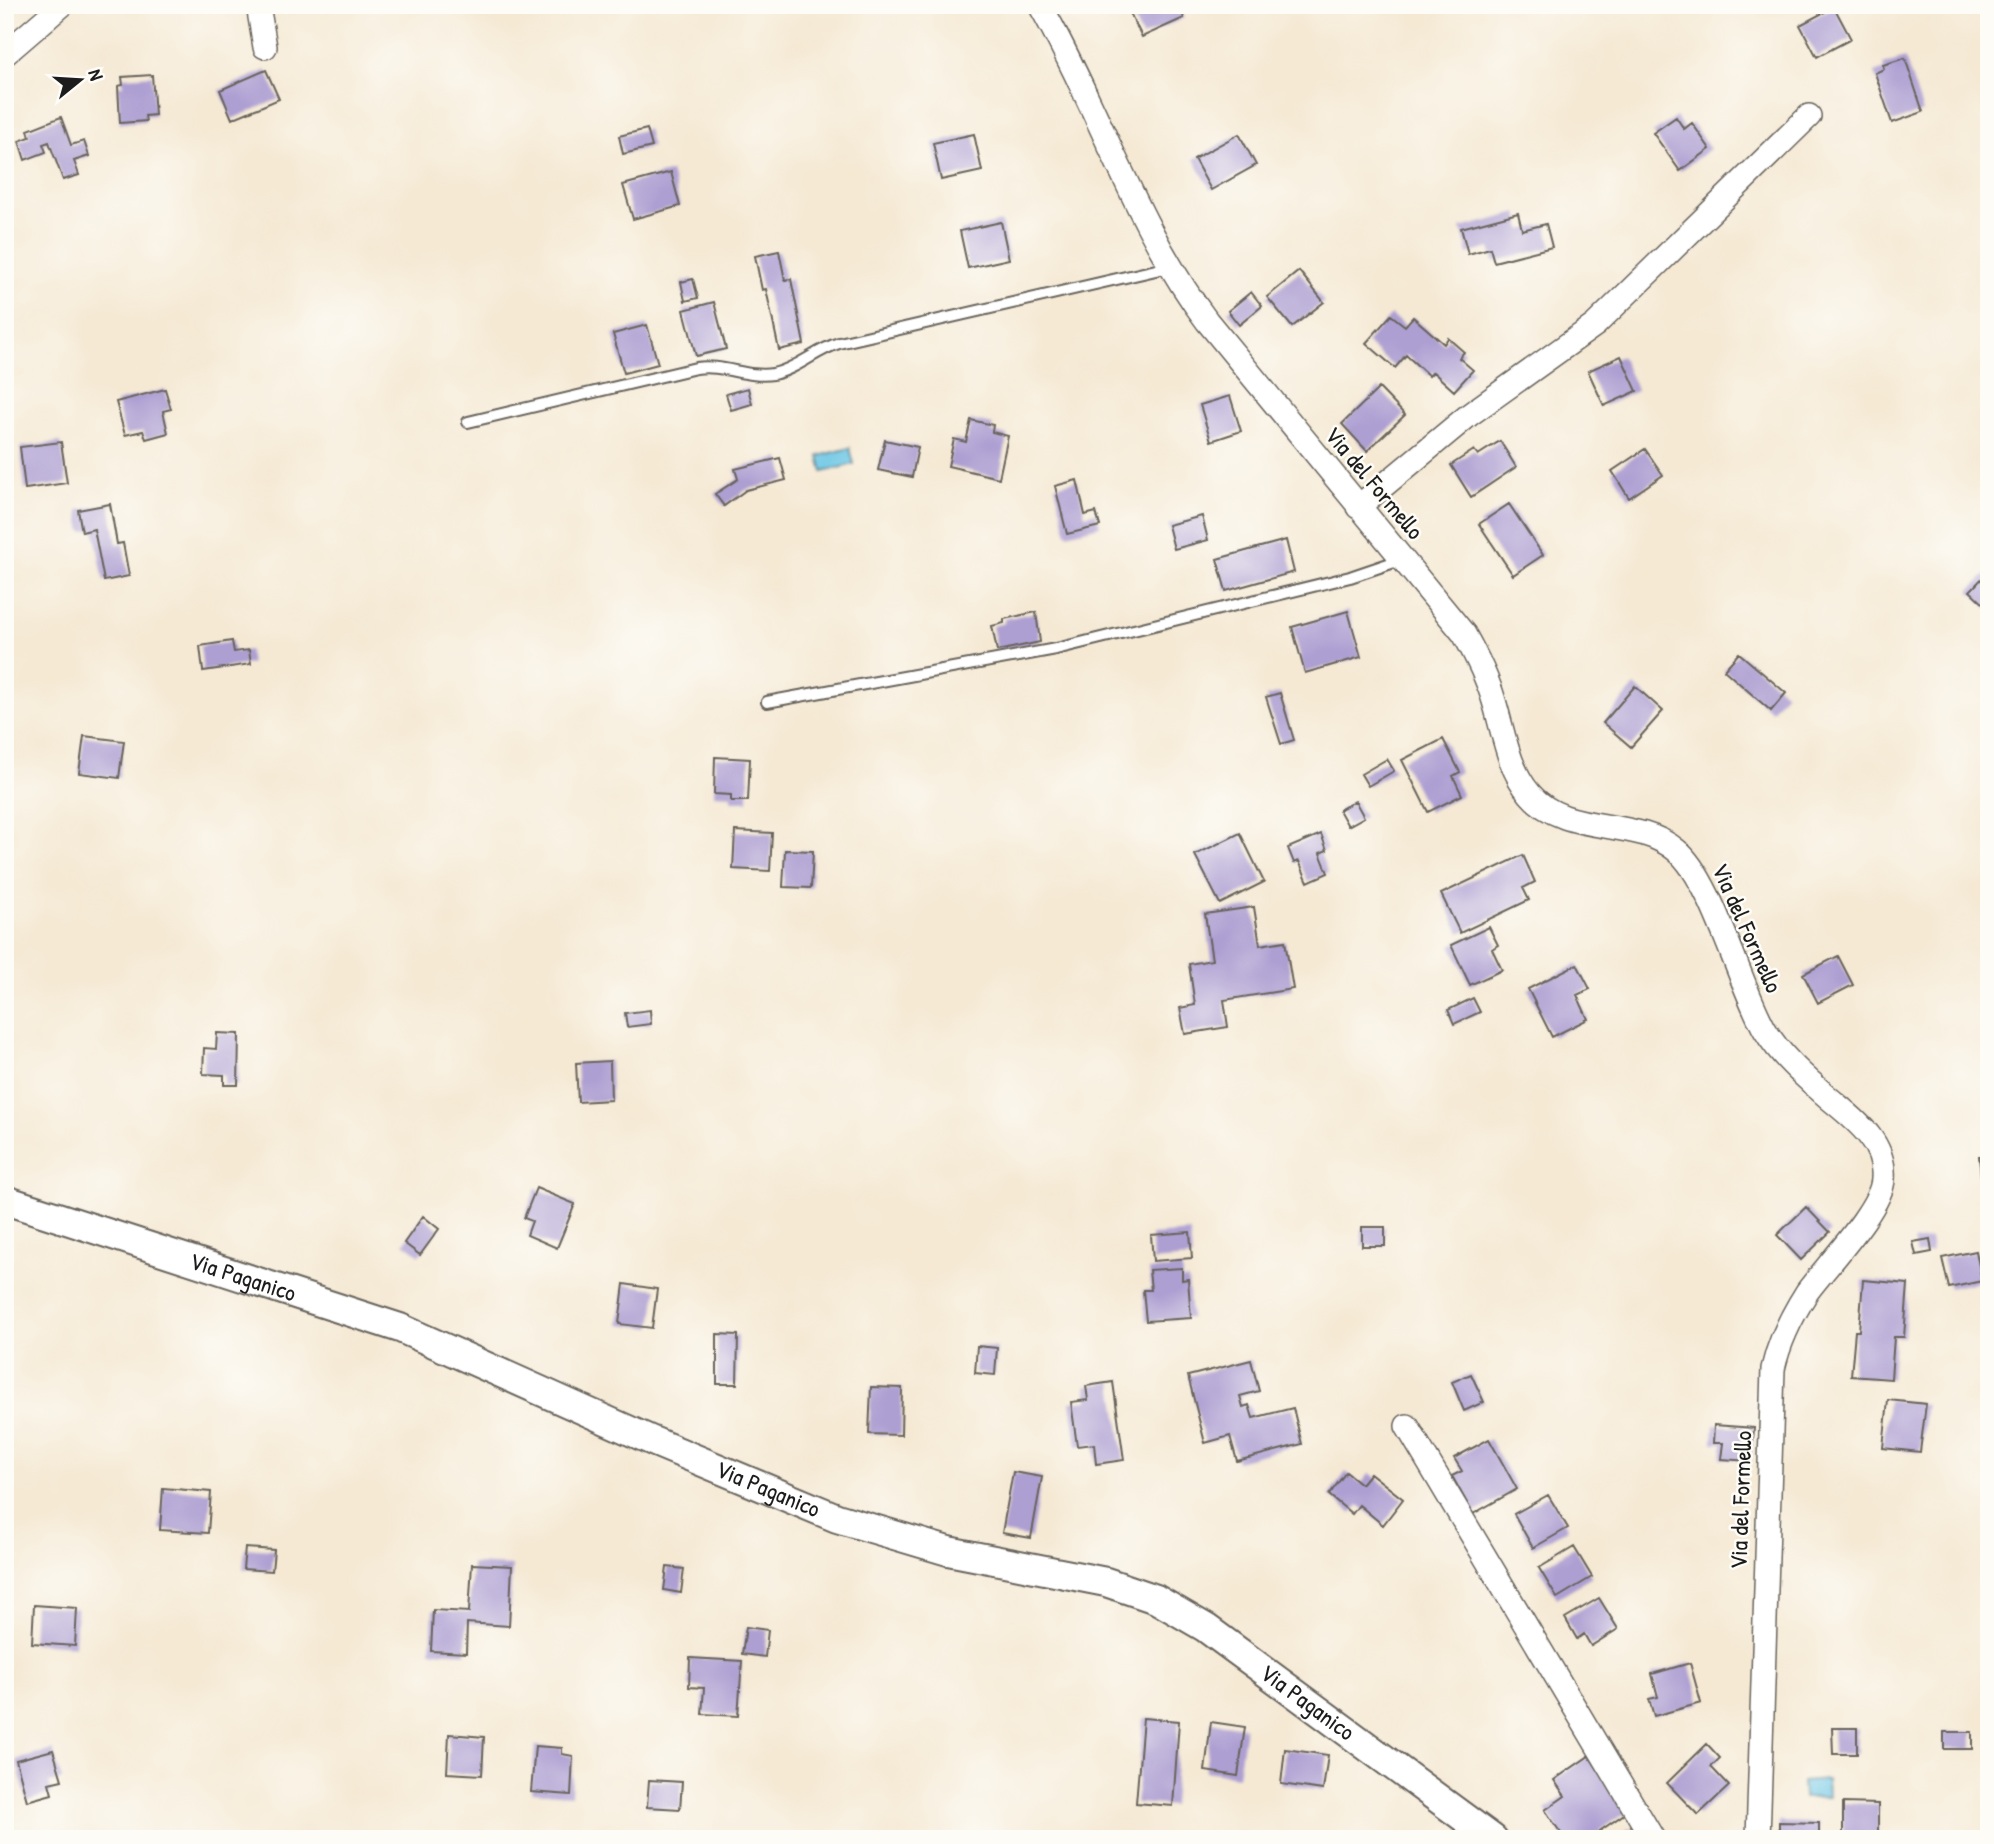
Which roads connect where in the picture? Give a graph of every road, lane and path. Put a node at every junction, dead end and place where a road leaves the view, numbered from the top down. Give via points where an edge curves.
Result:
1 (62, 5) edge
2 (258, 5) edge
3 (1040, 5) edge
4 (265, 47) dead end
5 (5, 54) edge
6 (1809, 116) dead end
7 (1169, 267) junction
8 (468, 422) dead end
9 (1358, 507) junction
10 (1403, 559) junction
11 (767, 702) dead end
12 (5, 1200) edge
13 (1406, 1426) dead end
14 (1493, 1839) edge
15 (1653, 1839) edge
16 (1758, 1839) edge

1 - 5 street
2 - 4 street
3 - 7 street, Via del Formello
6 - 9 street via 1595,325 1469,415
7 - 8 lane via 839,343 780,372 756,375 726,367 696,368
7 - 9 street, Via del Formello via 1207,321
9 - 10 street, Via del Formello
10 - 11 lane via 1350,577 1056,649
10 - 16 street, Via del Formello via 1449,613 1475,654 1495,703 1510,761 1526,789 1556,813 1650,836 1683,856 1700,881 1772,1040 1865,1130 1882,1161 1878,1198 1799,1305 1781,1339 1773,1369
12 - 14 street, Via Paganico via 400,1328 667,1448 837,1518 948,1551 1090,1578 1156,1599 1206,1628
13 - 15 street

